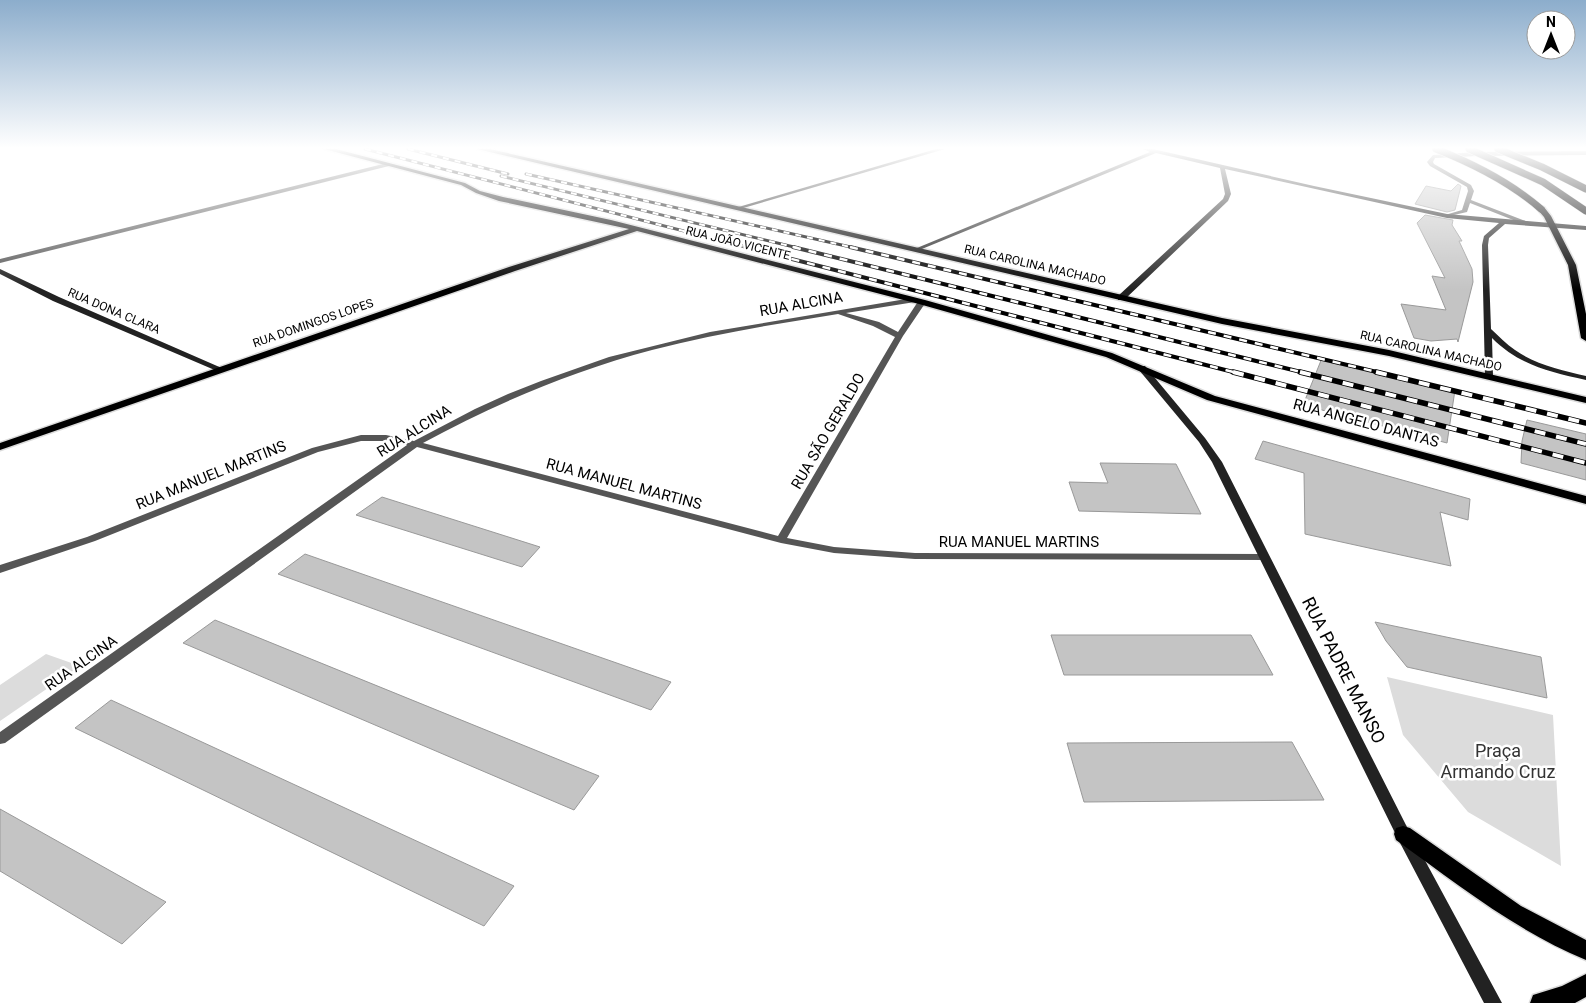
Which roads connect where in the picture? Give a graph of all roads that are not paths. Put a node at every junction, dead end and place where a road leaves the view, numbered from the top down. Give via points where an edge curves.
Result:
1 (259, 196) edge
2 (491, 196) edge
3 (684, 196) edge
4 (781, 196) edge
5 (1047, 196) edge
6 (1227, 196) edge
7 (1352, 196) edge
8 (1470, 196) edge
9 (1527, 196) edge
10 (1563, 196) edge
11 (1469, 201) junction
12 (738, 208) junction
13 (1586, 211) edge
14 (1447, 216) junction
15 (1504, 222) junction
16 (1526, 223) junction
17 (1551, 225) junction
18 (1586, 228) edge
19 (636, 229) junction
20 (915, 250) junction
21 (0, 261) edge
22 (0, 271) edge
23 (1121, 298) junction
24 (917, 301) junction
25 (837, 313) junction
26 (1488, 330) junction
27 (899, 336) junction
28 (1586, 338) edge
29 (1142, 368) junction
30 (220, 369) junction
31 (1489, 376) junction
32 (1586, 378) edge
33 (1586, 400) edge
34 (415, 444) junction
35 (0, 446) edge
36 (1586, 500) edge
37 (781, 540) junction
38 (1266, 558) junction
39 (0, 570) edge
40 (0, 739) edge
41 (1403, 834) junction
42 (1586, 950) edge
43 (1586, 985) edge
44 (1493, 1003) edge
45 (1541, 1003) edge

1 - 21 street
2 - 19 main road, RUA JOÃO VICENTE
3 - 12 main road, RUA CAROLINA MACHADO
4 - 12 street
5 - 20 street
6 - 23 street
7 - 14 street
8 - 11 street
9 - 17 main road, bridge via 1542,209
10 - 13 main road, bridge
11 - 14 street via 1465,211
11 - 16 street
12 - 20 main road, RUA CAROLINA MACHADO
14 - 15 street
15 - 16 street
15 - 26 street via 1486,237
16 - 17 street
17 - 18 street
17 - 28 main road via 1575,276
19 - 24 main road, RUA JOÃO VICENTE
19 - 30 main road, RUA DOMINGOS LOPES
20 - 23 main road, RUA CAROLINA MACHADO
22 - 30 street, RUA DONA CLARA via 56,299
23 - 31 main road, RUA CAROLINA MACHADO via 1222,322 1366,348
24 - 25 street, RUA ALCINA
24 - 27 street, RUA SÃO GERALDO
24 - 29 main road, RUA JOÃO VICENTE via 1109,355
25 - 27 street via 876,324
25 - 34 street, RUA ALCINA via 682,340 634,353 557,377 455,422
26 - 31 street
26 - 32 street via 1521,357
27 - 37 street, RUA SÃO GERALDO
29 - 36 main road, RUA ANGELO DANTAS via 1211,398
29 - 38 street, RUA PADRE MANSO via 1217,462
30 - 35 main road, RUA DOMINGOS LOPES
31 - 33 main road, RUA CAROLINA MACHADO
34 - 37 street, RUA MANUEL MARTINS
34 - 39 street, RUA MANUEL MARTINS via 386,438 361,438 315,450 91,539
34 - 40 street, RUA ALCINA
37 - 38 street, RUA MANUEL MARTINS via 834,550 915,556
38 - 41 street, RUA PADRE MANSO
41 - 42 main road via 1510,911
41 - 44 street, RUA PADRE MANSO
43 - 45 main road via 1566,996

